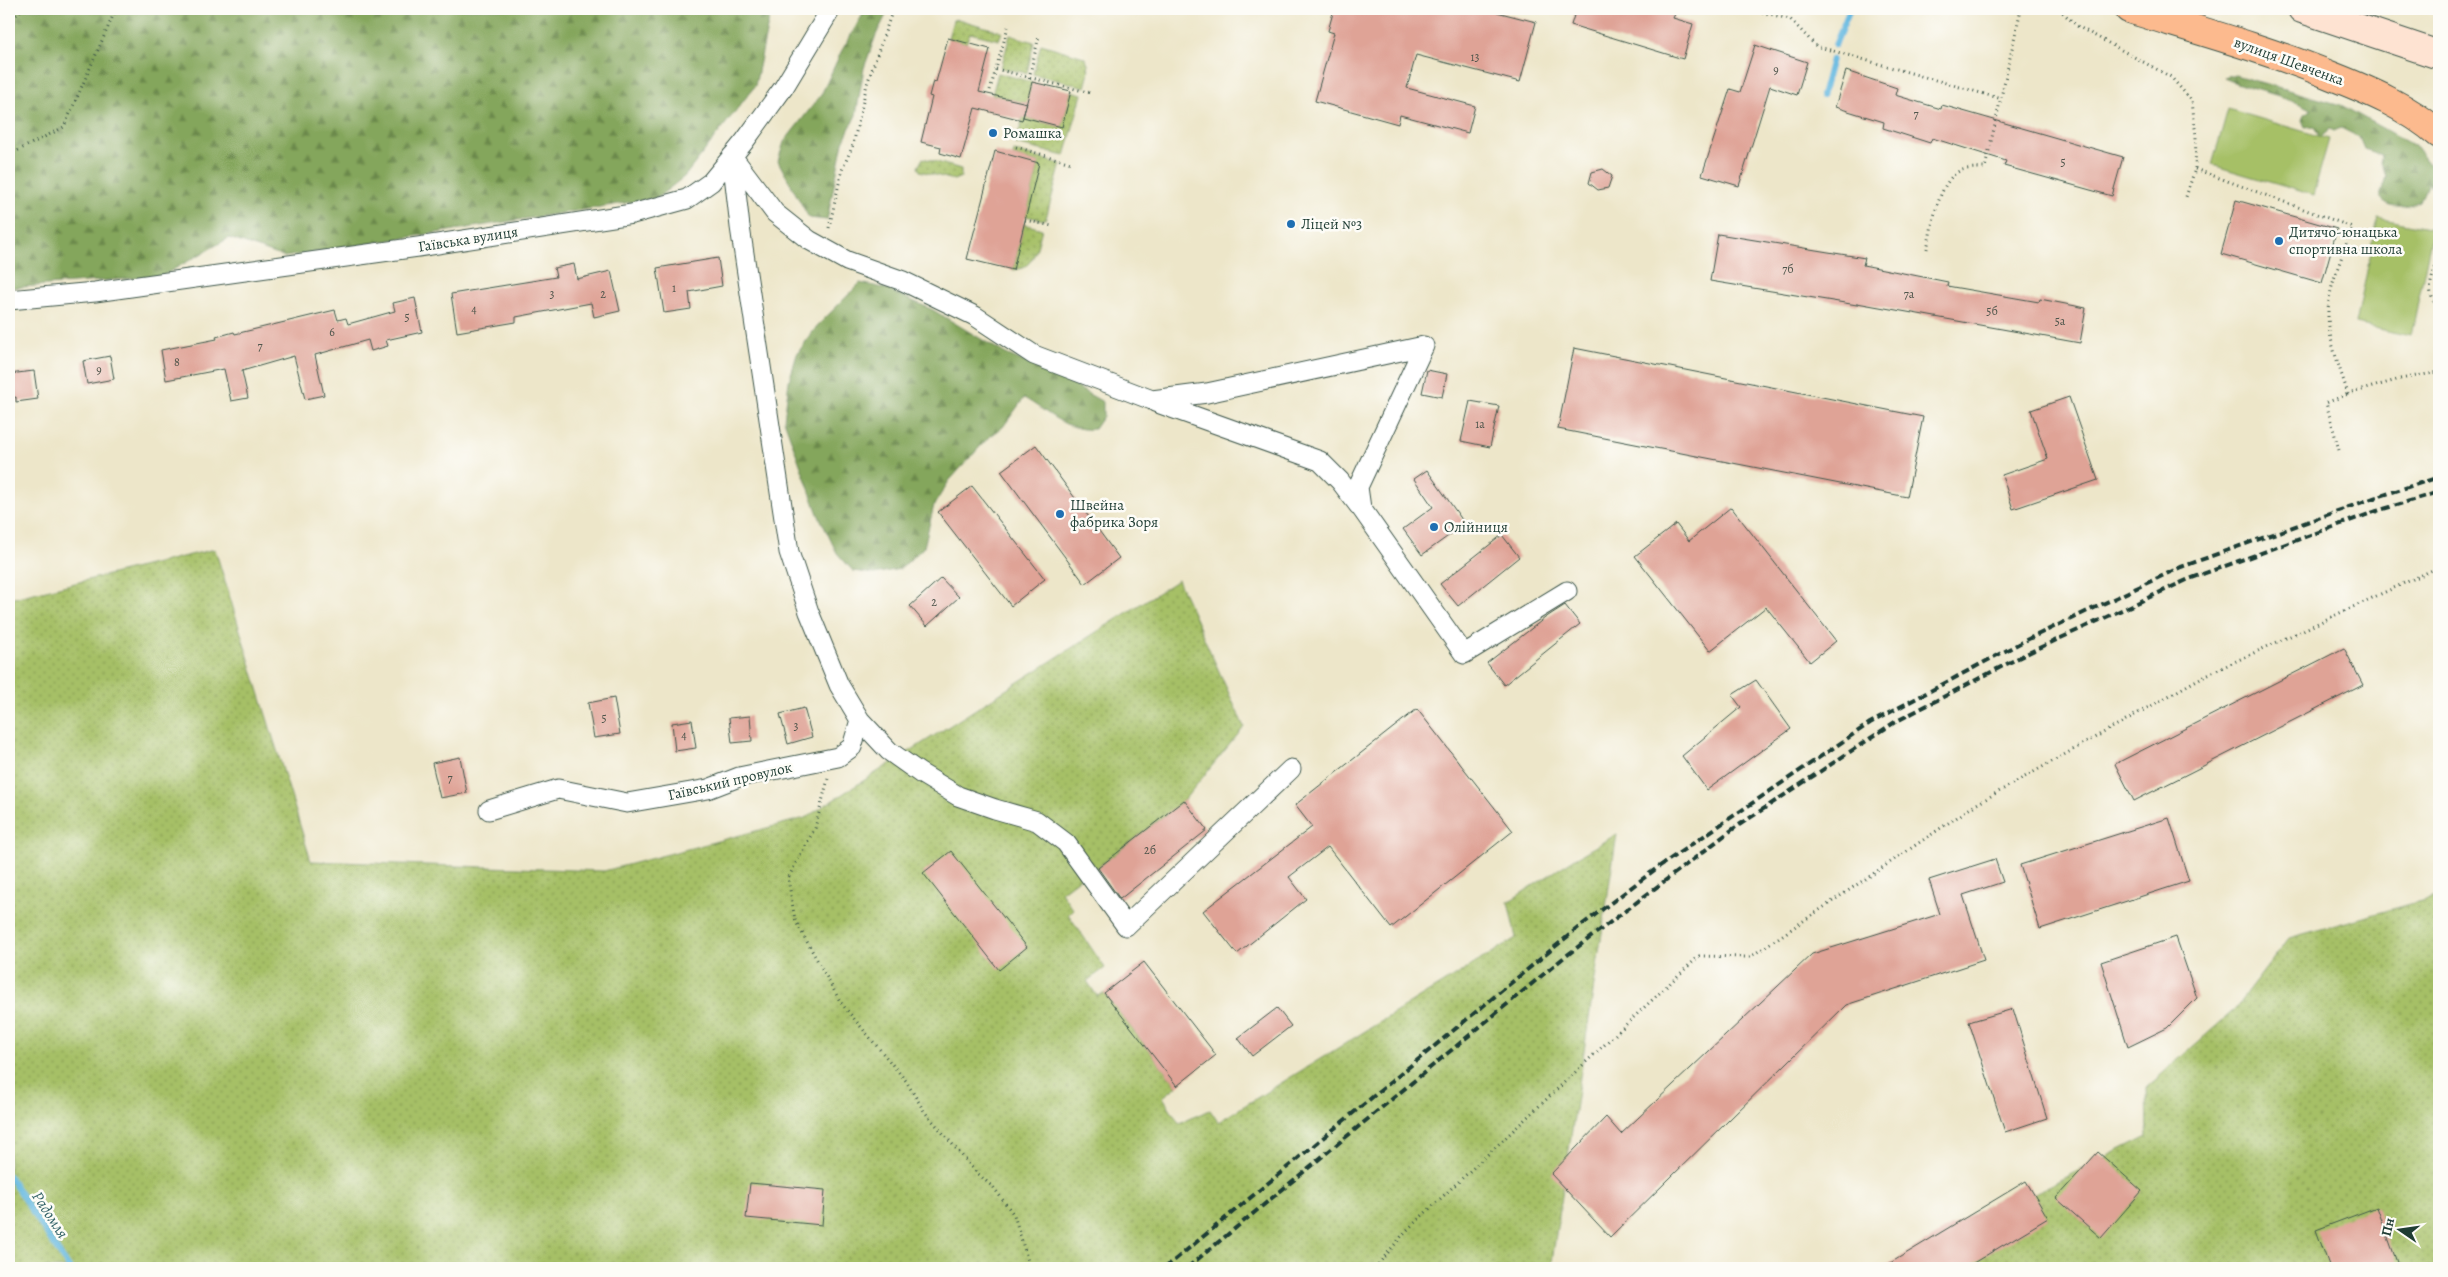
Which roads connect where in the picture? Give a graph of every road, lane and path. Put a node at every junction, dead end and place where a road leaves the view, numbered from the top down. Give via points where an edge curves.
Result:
1 (22, 9) edge
2 (116, 9) edge
3 (831, 9) edge
4 (893, 9) edge
5 (2021, 9) edge
6 (2059, 9) edge
7 (2129, 9) edge
8 (2302, 9) edge
9 (1712, 10) edge
10 (9, 22) edge
11 (1008, 27) dead end
12 (1039, 36) dead end
13 (2439, 55) edge
14 (996, 69) junction
15 (1029, 78) junction
16 (990, 90) dead end
17 (1091, 93) dead end
18 (2002, 99) junction
19 (2439, 134) edge
20 (1016, 147) dead end
21 (9, 155) edge
22 (732, 156) junction
23 (1071, 162) dead end
24 (2195, 169) junction
25 (2185, 200) dead end
26 (1025, 220) dead end
27 (1052, 226) dead end
28 (823, 248) junction
29 (1928, 249) dead end
30 (2439, 258) edge
31 (9, 300) edge
32 (2439, 308) edge
33 (2439, 372) edge
34 (2348, 394) junction
35 (1152, 400) junction
36 (2339, 450) dead end
37 (1361, 508) junction
38 (2439, 567) edge
39 (1567, 591) dead end
40 (860, 720) junction
41 (832, 759) junction
42 (1291, 770) dead end
43 (490, 810) dead end
44 (1030, 1268) edge
45 (1375, 1268) edge

1 - 10 path
2 - 21 path via 64,127
3 - 22 street, Гаївська вулиця via 784,87
4 - 28 path via 867,84
5 - 18 path
6 - 24 path via 2077,26 2171,77 2192,101
7 - 19 main road, вулиця Шевченка via 2282,56 2374,92 2423,119
8 - 13 main road
9 - 18 path via 1756,11 1790,19 1816,46
11 - 14 path
12 - 15 path
14 - 15 path
14 - 16 path
15 - 17 path
18 - 29 path via 1985,168 1962,170 1950,178 1938,202
20 - 23 path
22 - 28 street via 775,213
22 - 31 street, Гаївська вулиця via 711,182 687,199 632,214 144,285
22 - 40 street via 789,552 821,644 839,685
24 - 25 path
24 - 34 path via 2352,227 2332,290 2328,316
26 - 27 path
28 - 35 street via 847,261 903,281 975,316 1034,355
30 - 32 path via 2429,289
33 - 34 path
34 - 36 path via 2326,403
35 - 37 street via 1320,461
35 - 37 street via 1207,393 1424,346 1358,487
37 - 39 street via 1464,654
38 - 45 path via 2204,676 1975,805 1750,957 1699,956 1413,1225
40 - 41 street, Гаївський провулок via 852,747
40 - 42 street via 889,751 958,796 1037,821 1066,843 1126,926
41 - 43 street, Гаївський провулок via 739,777 708,789 628,803 558,789
41 - 44 path via 815,828 788,878 795,920 841,1002 906,1081 924,1111 976,1172 994,1188 1014,1216

